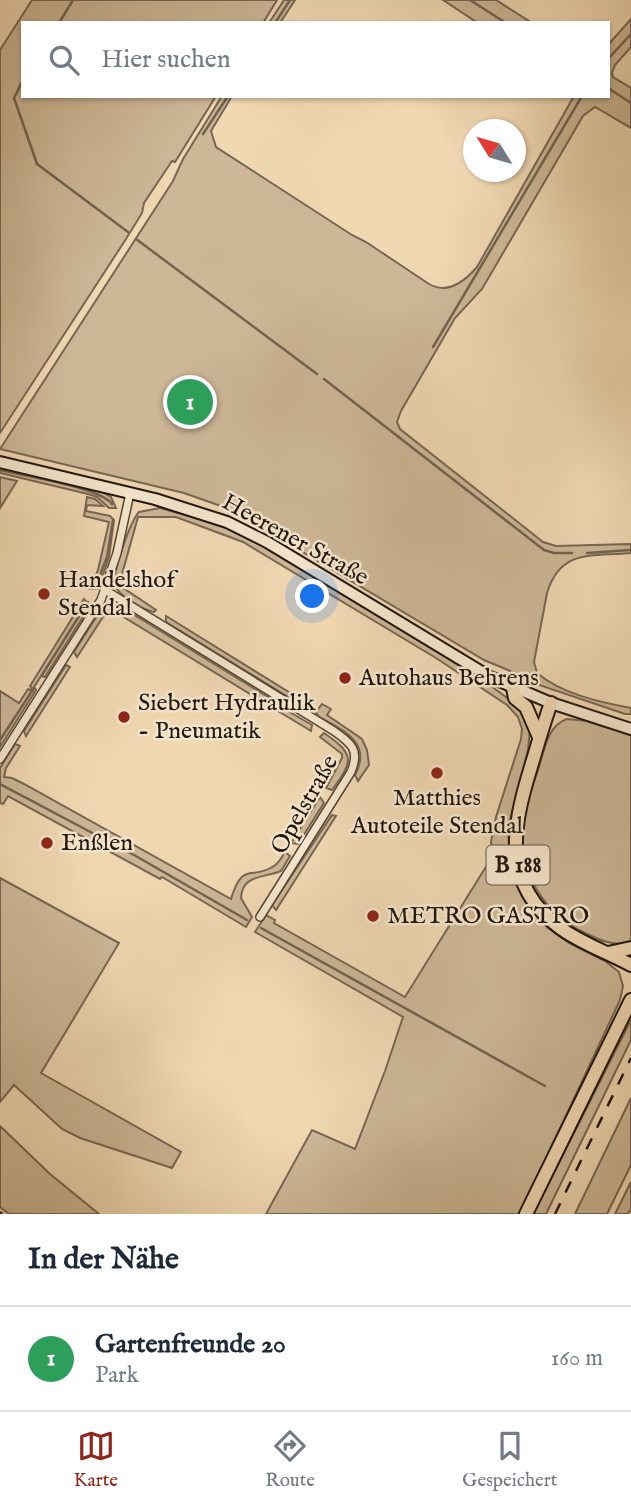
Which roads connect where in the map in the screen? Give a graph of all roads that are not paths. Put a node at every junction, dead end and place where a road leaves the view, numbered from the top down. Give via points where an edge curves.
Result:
1 (0, 462) edge
2 (130, 493) junction
3 (105, 590) junction
4 (513, 688) junction
5 (551, 703) junction
6 (631, 729) edge
7 (539, 737) junction
8 (0, 759) edge
9 (260, 917) dead end
10 (631, 948) edge
11 (608, 953) junction
12 (631, 965) edge
13 (631, 1000) edge
14 (526, 1214) edge

1 - 2 main road, Heerener Straße
2 - 3 street
2 - 4 main road, Heerener Straße via 244,530
3 - 8 street
3 - 9 street, Opelstraße via 334,731 353,748 351,772
4 - 5 main road, Heerener Straße
4 - 7 main road
5 - 6 main road, Heerener Straße
5 - 7 main road, B 188
7 - 11 main road, B 188 via 515,823 519,868 532,898 549,919
10 - 11 main road
11 - 12 main road, B 188
13 - 14 main road

